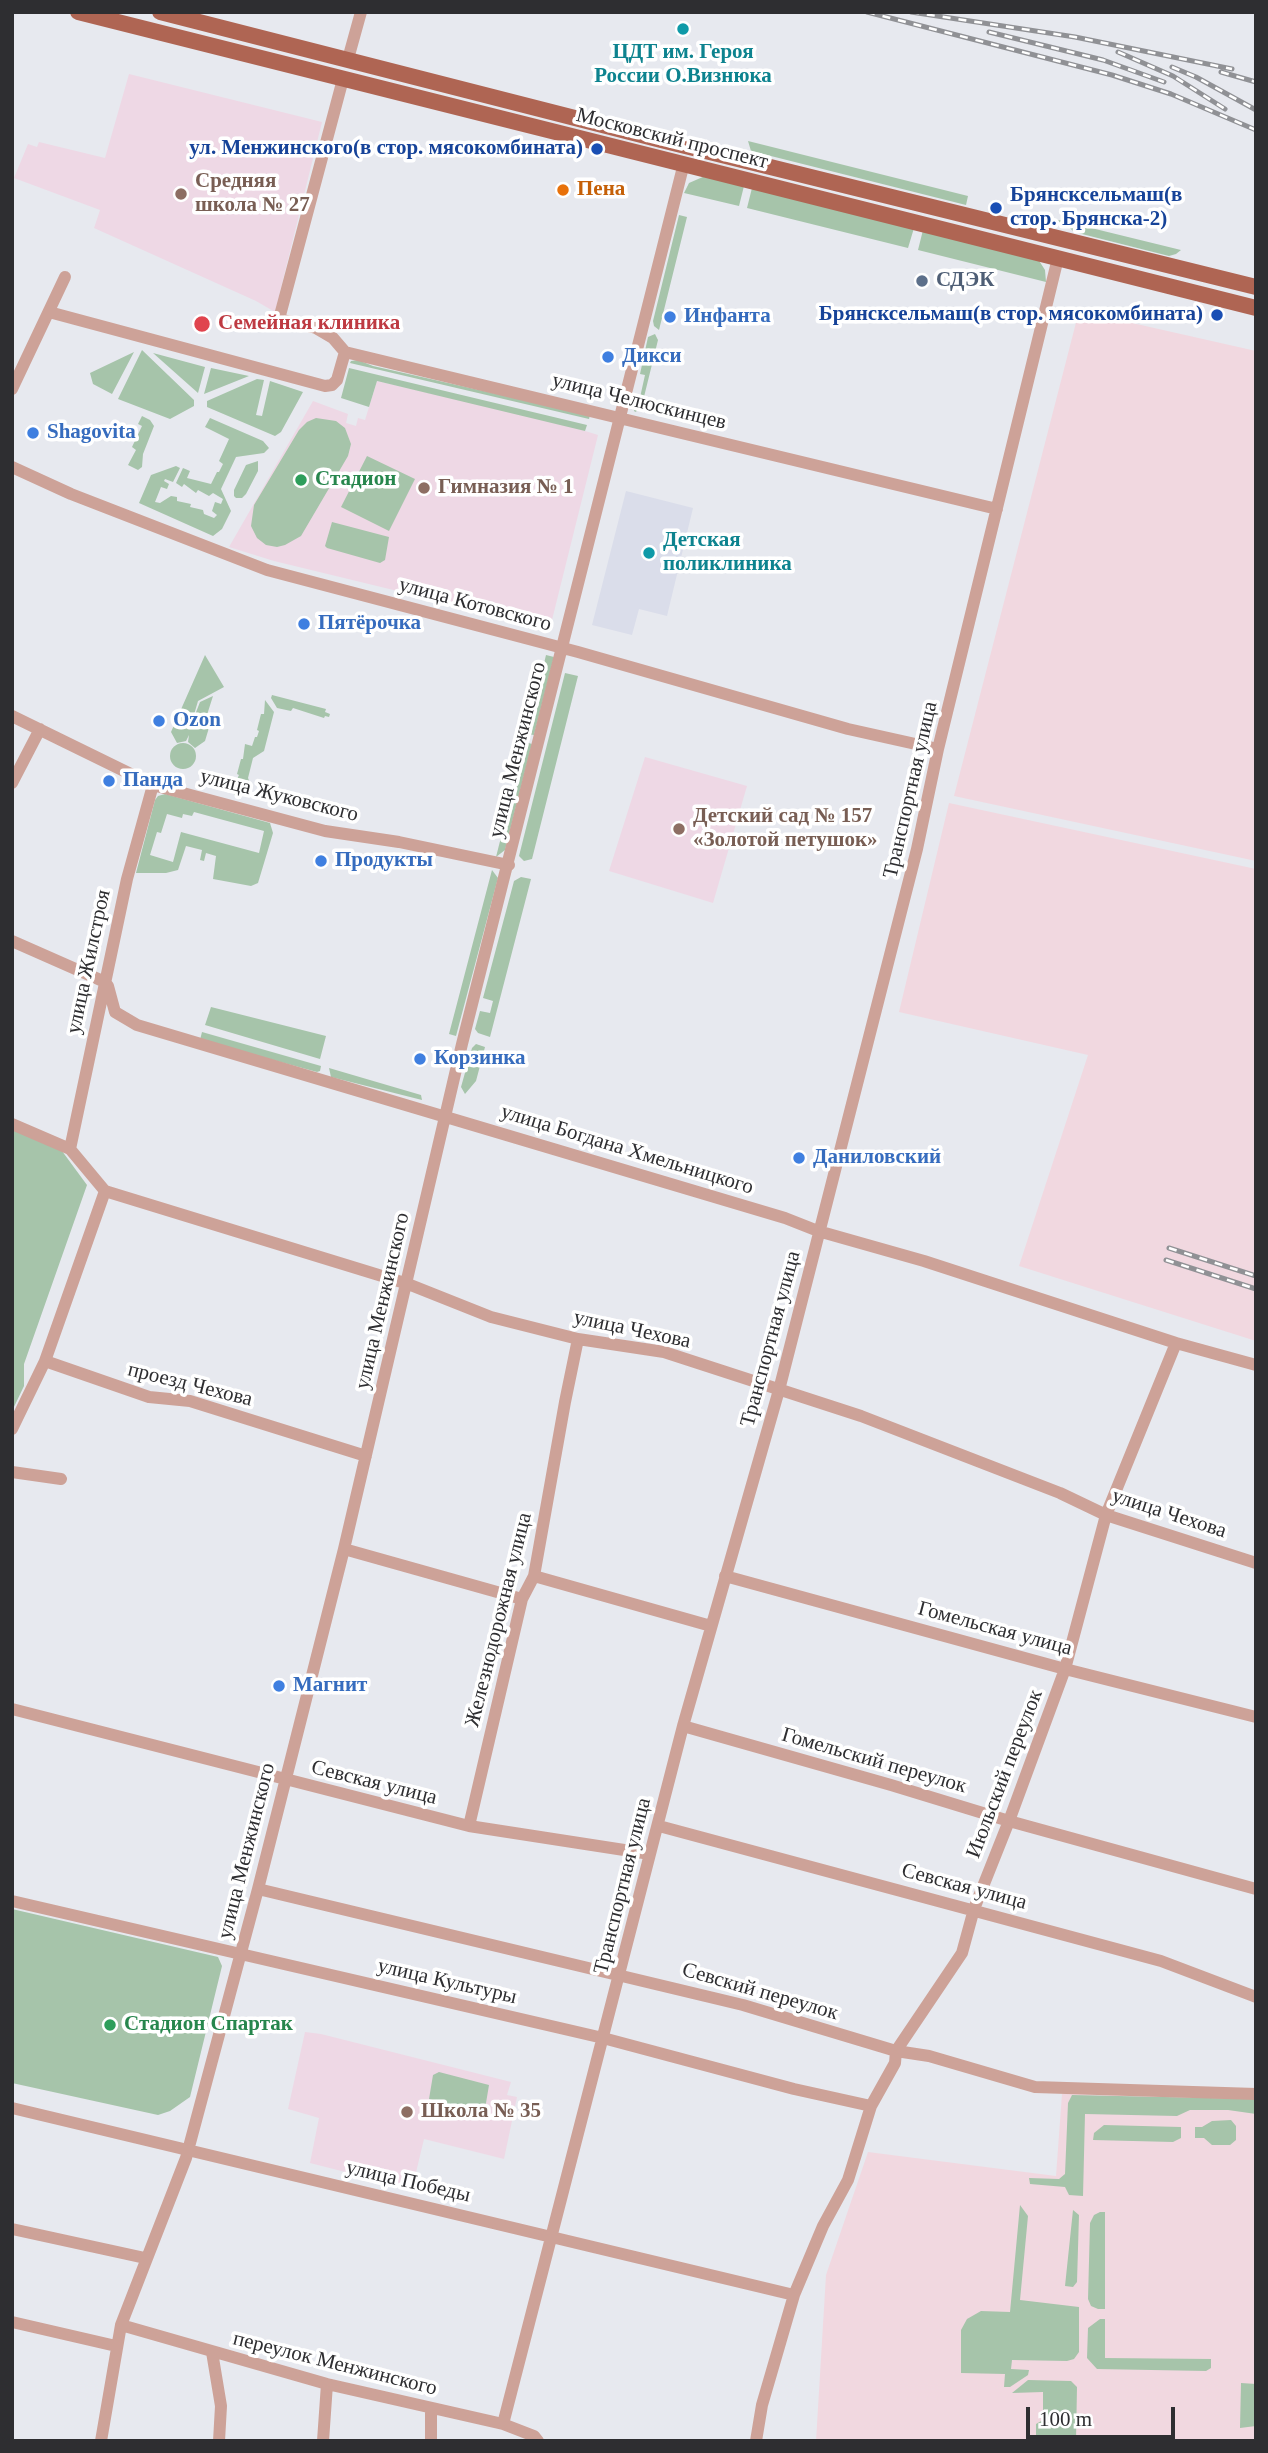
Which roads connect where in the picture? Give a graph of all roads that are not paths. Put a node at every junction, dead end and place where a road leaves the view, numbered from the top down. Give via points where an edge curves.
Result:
1 (78, 12) edge
2 (160, 12) edge
3 (361, 12) edge
4 (348, 59) junction
5 (343, 79) junction
6 (689, 146) junction
7 (684, 163) junction
8 (1063, 239) junction
9 (1058, 258) junction
10 (65, 276) dead end
11 (1256, 287) edge
12 (1256, 308) edge
13 (49, 312) junction
14 (345, 352) junction
15 (12, 389) edge
16 (621, 418) junction
17 (12, 467) edge
18 (997, 509) junction
19 (563, 648) junction
20 (12, 716) edge
21 (40, 729) junction
22 (938, 749) junction
23 (12, 783) edge
24 (153, 785) junction
25 (509, 865) junction
26 (12, 940) edge
27 (104, 982) junction
28 (446, 1116) junction
29 (12, 1124) edge
30 (70, 1149) junction
31 (105, 1191) junction
32 (818, 1231) junction
33 (408, 1284) junction
34 (578, 1339) junction
35 (1176, 1343) junction
36 (45, 1361) junction
37 (1256, 1365) edge
38 (779, 1390) junction
39 (12, 1429) edge
40 (366, 1456) junction
41 (12, 1472) edge
42 (61, 1479) dead end
43 (1106, 1515) junction
44 (345, 1549) junction
45 (1256, 1563) edge
46 (534, 1576) junction
47 (725, 1576) junction
48 (523, 1599) junction
49 (710, 1626) junction
50 (1065, 1669) junction
51 (12, 1709) edge
52 (1256, 1717) edge
53 (683, 1726) junction
54 (285, 1780) junction
55 (1009, 1821) junction
56 (469, 1826) junction
57 (659, 1826) junction
58 (650, 1854) junction
59 (258, 1889) junction
60 (1256, 1889) edge
61 (12, 1901) edge
62 (974, 1909) junction
63 (241, 1954) junction
64 (621, 1975) junction
65 (1256, 1997) edge
66 (603, 2038) junction
67 (896, 2051) junction
68 (1256, 2094) edge
69 (871, 2106) junction
70 (12, 2108) edge
71 (189, 2150) junction
72 (12, 2229) edge
73 (553, 2236) junction
74 (145, 2258) junction
75 (794, 2295) junction
76 (12, 2322) edge
77 (121, 2325) junction
78 (116, 2346) junction
79 (212, 2352) junction
80 (327, 2384) junction
81 (431, 2409) junction
82 (503, 2424) junction
83 (101, 2441) edge
84 (219, 2441) edge
85 (323, 2441) edge
86 (431, 2441) edge
87 (538, 2441) edge
88 (756, 2441) edge

1 - 5 main road, Московский проспект
2 - 4 main road, Московский проспект
3 - 4 street
4 - 5 main road
4 - 6 main road, Московский проспект
5 - 7 main road, Московский проспект
5 - 14 street, улица Челюскинцев via 279,319 316,328
6 - 7 main road
6 - 8 main road, Московский проспект
7 - 9 main road, Московский проспект
7 - 16 street, улица Менжинского
8 - 9 main road
8 - 11 main road, Московский проспект
9 - 12 main road, Московский проспект
9 - 18 street, Транспортная улица
10 - 13 street
13 - 14 street via 325,386 337,380
13 - 15 street
14 - 16 street, улица Челюскинцев
16 - 18 street, улица Челюскинцев
16 - 19 street, улица Менжинского
17 - 19 street, улица Котовского via 267,570
18 - 22 street, Транспортная улица
19 - 22 street, улица Котовского via 848,729
19 - 25 street, улица Менжинского
20 - 21 street, улица Жуковского
21 - 23 street
21 - 24 street, улица Жуковского
22 - 32 street, Транспортная улица via 917,849
24 - 25 street, улица Жуковского via 325,831
24 - 27 street, улица Жилстроя
25 - 28 street, улица Менжинского
26 - 27 street
27 - 28 street, улица Богдана Хмельницкого via 116,1012 137,1025
27 - 30 street, улица Жилстроя
28 - 32 street, улица Богдана Хмельницкого
28 - 33 street, улица Менжинского
29 - 30 street
30 - 31 street
31 - 33 street, улица Чехова
31 - 36 street
32 - 35 street, улица Богдана Хмельницкого
32 - 38 street, Транспортная улица
33 - 34 street, улица Чехова via 491,1317
33 - 40 street, улица Менжинского
34 - 38 street, улица Чехова via 664,1352
34 - 46 street, Железнодорожная улица
35 - 37 street, улица Богдана Хмельницкого
35 - 43 street, Июльский переулок
36 - 39 street
36 - 40 street, проезд Чехова via 149,1397 190,1401
38 - 43 street, улица Чехова via 861,1416
38 - 47 street, Транспортная улица
40 - 44 street, улица Менжинского
41 - 42 street
43 - 45 street, улица Чехова
43 - 50 street, Июльский переулок
44 - 48 street
44 - 54 street, улица Менжинского
46 - 48 street, Железнодорожная улица
46 - 49 street
47 - 49 street, Транспортная улица
47 - 50 street, Гомельская улица
48 - 56 street, Железнодорожная улица
49 - 53 street, Транспортная улица
50 - 52 street, Гомельская улица
50 - 55 street, Июльский переулок
51 - 54 street, Севская улица
53 - 55 street, Гомельский переулок
53 - 57 street, Транспортная улица
54 - 56 street, Севская улица
54 - 59 street, улица Менжинского
55 - 60 street, Гомельский переулок
55 - 62 street, Июльский переулок
56 - 58 street, Севская улица
57 - 58 street, Транспортная улица
57 - 62 street, Севская улица
58 - 64 street, Транспортная улица
59 - 63 street, улица Менжинского
59 - 64 street, Севский переулок
61 - 63 street, улица Культуры
62 - 65 street, Севская улица via 1161,1961
62 - 67 street, Июльский переулок via 962,1953
63 - 66 street, улица Культуры
63 - 71 street, улица Менжинского
64 - 66 street, Транспортная улица
64 - 67 street, Севский переулок
66 - 69 street, улица Культуры
66 - 73 street, Транспортная улица
67 - 68 street, Севский переулок via 1035,2087
67 - 69 street, Июльский переулок via 895,2063
69 - 75 street, Июльский переулок via 848,2180
70 - 71 street, улица Победы
71 - 73 street, улица Победы
71 - 74 street, улица Менжинского
72 - 74 street
73 - 75 street, улица Победы
73 - 82 street, Транспортная улица
74 - 77 street, улица Менжинского
75 - 88 street, Июльский переулок
76 - 78 street
77 - 78 street, улица Менжинского
77 - 79 street, переулок Менжинского
78 - 83 street, улица Менжинского
79 - 80 street, переулок Менжинского
79 - 84 street via 220,2406
80 - 81 street, переулок Менжинского
80 - 85 street
81 - 82 street, переулок Менжинского
81 - 86 street
82 - 87 street, переулок Менжинского

